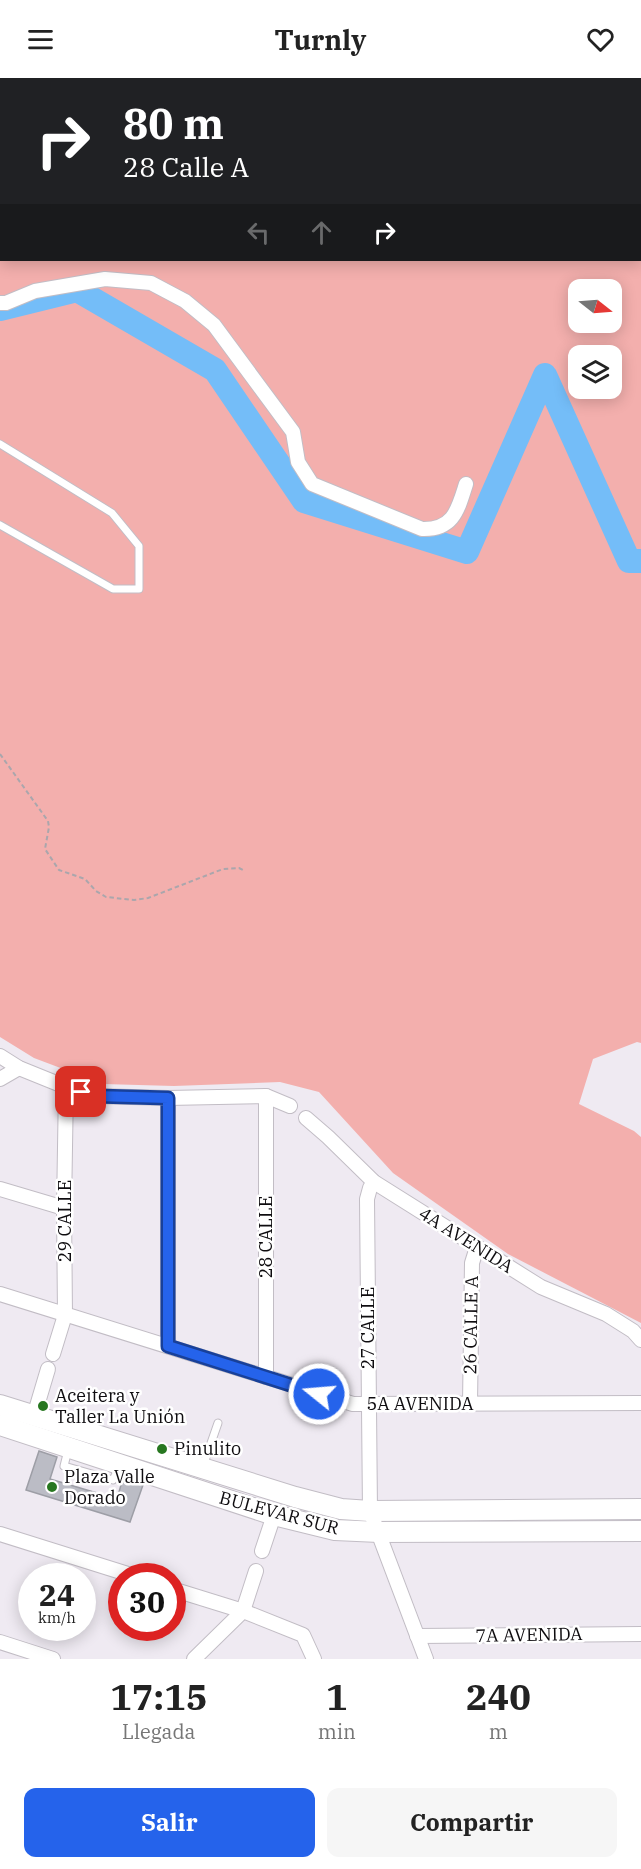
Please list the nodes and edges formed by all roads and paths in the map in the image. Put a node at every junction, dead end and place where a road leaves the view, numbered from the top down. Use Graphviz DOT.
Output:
graph roads {
  1 [pos="0,303"];
  2 [pos="0,444"];
  3 [pos="466,484"];
  4 [pos="0,525"];
  5 [pos="0,754"];
  6 [pos="245,871"];
  7 [pos="0,1056"];
  8 [pos="19,1068"];
  9 [pos="0,1079"];
  10 [pos="66,1087"];
  11 [pos="267,1096"];
  12 [pos="168,1098"];
  13 [pos="290,1106"];
  14 [pos="306,1118"];
  15 [pos="374,1182"];
  16 [pos="0,1189"];
  17 [pos="64,1209"];
  18 [pos="477,1247"];
  19 [pos="0,1294"];
  20 [pos="65,1315"];
  21 [pos="641,1340"];
  22 [pos="168,1346"];
  23 [pos="53,1354"];
  24 [pos="48,1369"];
  25 [pos="266,1377"];
  26 [pos="641,1403"];
  27 [pos="470,1404"];
  28 [pos="369,1405"];
  29 [pos="0,1406"];
  30 [pos="34,1416"];
  31 [pos="218,1423"];
  32 [pos="0,1425"];
  33 [pos="202,1468"];
  34 [pos="641,1509"];
  35 [pos="370,1511"];
  36 [pos="274,1515"];
  37 [pos="641,1531"];
  38 [pos="379,1532"];
  39 [pos="0,1534"];
  40 [pos="262,1551"];
  41 [pos="108,1568"];
  42 [pos="256,1571"];
  43 [pos="186,1593"];
  44 [pos="243,1611"];
  45 [pos="641,1634"];
  46 [pos="417,1636"];
  47 [pos="0,1642"];
  48 [pos="53,1659"];
  49 [pos="194,1659"];
  50 [pos="314,1659"];
  51 [pos="426,1659"];
  1 -- 3 [label="street"];
  2 -- 4 [label="lane"];
  5 -- 6 [label="path"];
  7 -- 8 [label="street"];
  8 -- 9 [label="street"];
  8 -- 10 [label="street"];
  10 -- 12 [label="street"];
  10 -- 17 [label="street, 29 CALLE"];
  11 -- 12 [label="street"];
  11 -- 13 [label="street"];
  11 -- 25 [label="street, 28 CALLE"];
  12 -- 22 [label="street"];
  14 -- 15 [label="street, 4A AVENIDA"];
  15 -- 18 [label="street, 4A AVENIDA"];
  15 -- 28 [label="street, 27 CALLE"];
  16 -- 17 [label="street"];
  17 -- 20 [label="street, 29 CALLE"];
  18 -- 21 [label="street, 4A AVENIDA"];
  18 -- 27 [label="street, 26 CALLE A"];
  19 -- 20 [label="street, 5A AVENIDA"];
  20 -- 22 [label="street, 5A AVENIDA"];
  20 -- 23 [label="street, 29 CALLE"];
  22 -- 25 [label="street, 5A AVENIDA"];
  24 -- 30 [label="street"];
  25 -- 28 [label="street, 5A AVENIDA"];
  26 -- 27 [label="street, 5A AVENIDA"];
  27 -- 28 [label="street, 5A AVENIDA"];
  28 -- 35 [label="street, 27 CALLE"];
  29 -- 30 [label="main road, BULEVAR SUR"];
  30 -- 33 [label="main road, BULEVAR SUR"];
  31 -- 33 [label="lane"];
  32 -- 36 [label="main road, BULEVAR SUR"];
  33 -- 35 [label="main road, BULEVAR SUR"];
  34 -- 35 [label="main road, BULEVAR SUR"];
  35 -- 38 [label="street"];
  36 -- 38 [label="main road, BULEVAR SUR"];
  36 -- 40 [label="street"];
  37 -- 38 [label="main road, BULEVAR SUR"];
  38 -- 46 [label="street"];
  39 -- 41 [label="street"];
  42 -- 44 [label="street"];
  43 -- 44 [label="street"];
  44 -- 49 [label="street"];
  44 -- 50 [label="street"];
  45 -- 46 [label="street, 7A AVENIDA"];
  46 -- 51 [label="street"];
  47 -- 48 [label="street"];
}
